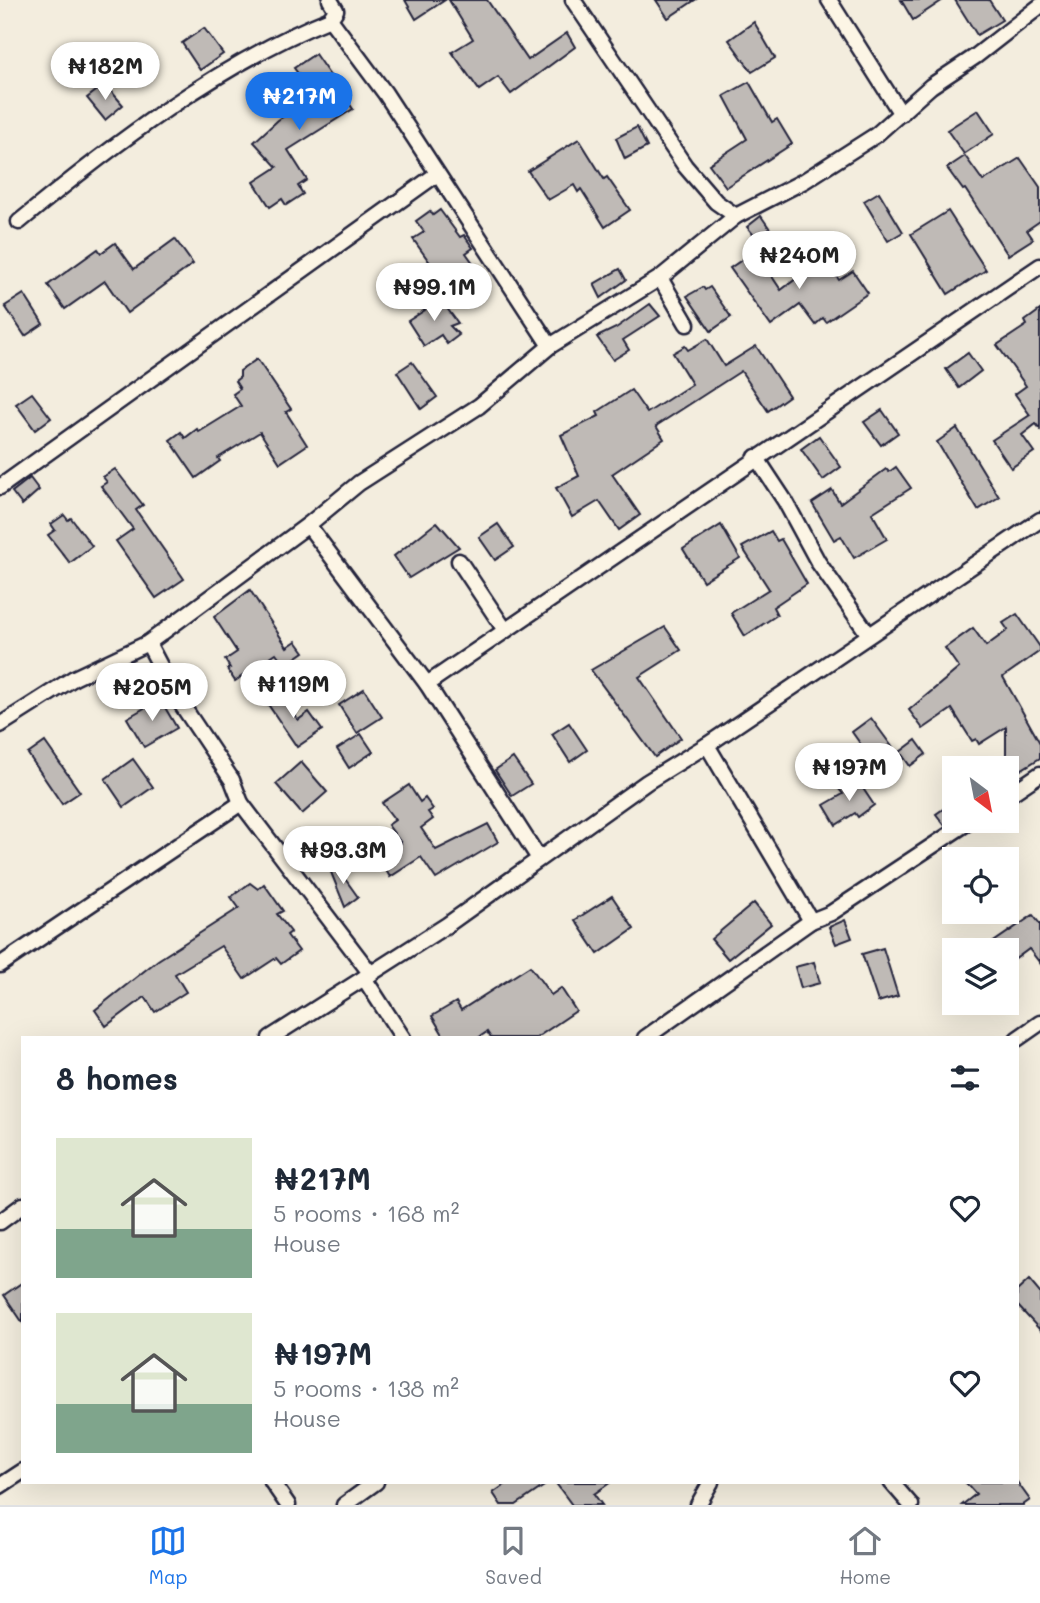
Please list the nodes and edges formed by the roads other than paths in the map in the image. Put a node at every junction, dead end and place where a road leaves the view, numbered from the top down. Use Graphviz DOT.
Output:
graph roads {
  1 [pos="330,0"];
  2 [pos="573,0"];
  3 [pos="829,0"];
  4 [pos="1040,6"];
  5 [pos="330,19"];
  6 [pos="901,114"];
  7 [pos="438,174"];
  8 [pos="736,216"];
  9 [pos="19,222"];
  10 [pos="1040,266"];
  11 [pos="660,278"];
  12 [pos="687,324"];
  13 [pos="550,346"];
  14 [pos="756,457"];
  15 [pos="0,487"];
  16 [pos="1040,520"];
  17 [pos="308,525"];
  18 [pos="459,561"];
  19 [pos="505,630"];
  20 [pos="869,635"];
  21 [pos="148,643"];
  22 [pos="427,684"];
  23 [pos="0,725"];
  24 [pos="707,745"];
  25 [pos="1040,774"];
  26 [pos="1019,788"];
  27 [pos="241,803"];
  28 [pos="952,833"];
  29 [pos="538,857"];
  30 [pos="811,922"];
  31 [pos="0,965"];
  32 [pos="368,976"];
  33 [pos="1040,1023"];
  34 [pos="273,1036"];
  35 [pos="402,1036"];
  36 [pos="648,1036"];
  37 [pos="1019,1038"];
  38 [pos="21,1206"];
  39 [pos="0,1222"];
  40 [pos="21,1472"];
  41 [pos="273,1484"];
  42 [pos="373,1484"];
  43 [pos="710,1484"];
  44 [pos="893,1484"];
  45 [pos="0,1486"];
  46 [pos="288,1505"];
  47 [pos="344,1505"];
  48 [pos="698,1505"];
  49 [pos="911,1505"];
  1 -- 5 [label="street"];
  2 -- 8 [label="street"];
  3 -- 6 [label="street"];
  4 -- 6 [label="street"];
  5 -- 7 [label="street"];
  5 -- 9 [label="street"];
  6 -- 8 [label="street"];
  7 -- 13 [label="street"];
  7 -- 15 [label="street"];
  8 -- 11 [label="street"];
  10 -- 14 [label="street"];
  11 -- 12 [label="street"];
  11 -- 13 [label="street"];
  13 -- 17 [label="street"];
  14 -- 19 [label="street"];
  14 -- 20 [label="street"];
  16 -- 20 [label="street"];
  17 -- 21 [label="street"];
  17 -- 22 [label="street"];
  18 -- 19 [label="street"];
  19 -- 22 [label="street"];
  20 -- 24 [label="street"];
  21 -- 23 [label="street"];
  21 -- 27 [label="street"];
  22 -- 29 [label="street"];
  24 -- 29 [label="street"];
  24 -- 30 [label="street"];
  25 -- 26 [label="street"];
  27 -- 31 [label="street"];
  27 -- 32 [label="street"];
  28 -- 30 [label="street"];
  29 -- 32 [label="street"];
  30 -- 36 [label="street"];
  32 -- 34 [label="street"];
  32 -- 35 [label="street"];
  33 -- 37 [label="street"];
  38 -- 39 [label="street"];
  40 -- 45 [label="street"];
  41 -- 46 [label="street"];
  42 -- 47 [label="street"];
  43 -- 48 [label="street"];
  44 -- 49 [label="street"];
}
